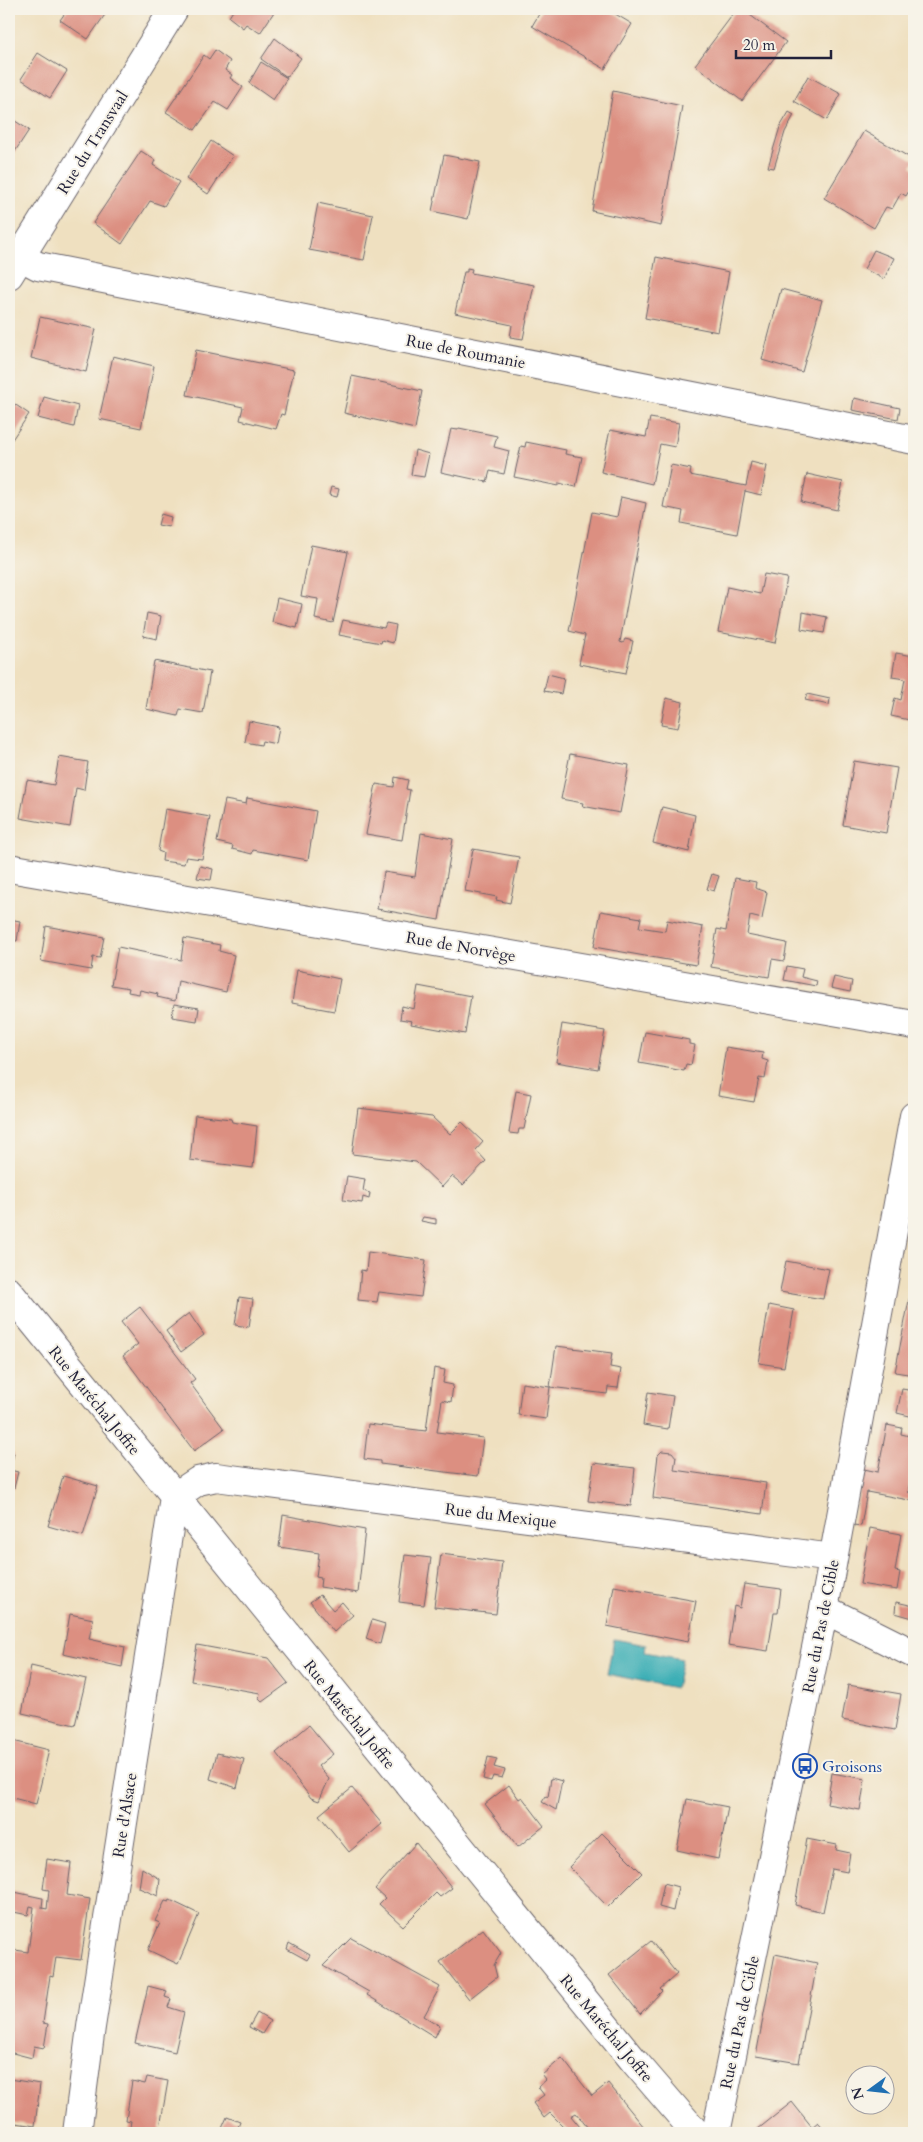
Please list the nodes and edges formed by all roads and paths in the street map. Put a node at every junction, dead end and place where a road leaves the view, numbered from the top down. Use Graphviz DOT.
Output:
graph roads {
  1 [pos="174,9"];
  2 [pos="15,266"];
  3 [pos="914,440"];
  4 [pos="9,868"];
  5 [pos="914,1025"];
  6 [pos="914,1116"];
  7 [pos="9,1292"];
  8 [pos="174,1497"];
  9 [pos="833,1558"];
  10 [pos="824,1609"];
  11 [pos="914,1654"];
  12 [pos="77,2133"];
  13 [pos="696,2133"];
  14 [pos="716,2133"];
  1 -- 2 [label="street, Rue du Transvaal"];
  2 -- 3 [label="street, Rue de Roumanie"];
  4 -- 5 [label="street, Rue de Norvège"];
  6 -- 9 [label="street, Rue du Pas de Cible"];
  7 -- 8 [label="street, Rue Maréchal Joffre"];
  8 -- 9 [label="street, Rue du Mexique"];
  8 -- 12 [label="street, Rue d'Alsace"];
  8 -- 13 [label="street, Rue Maréchal Joffre"];
  9 -- 10 [label="street, Rue du Pas de Cible"];
  10 -- 11 [label="street"];
  10 -- 14 [label="street, Rue du Pas de Cible"];
}
